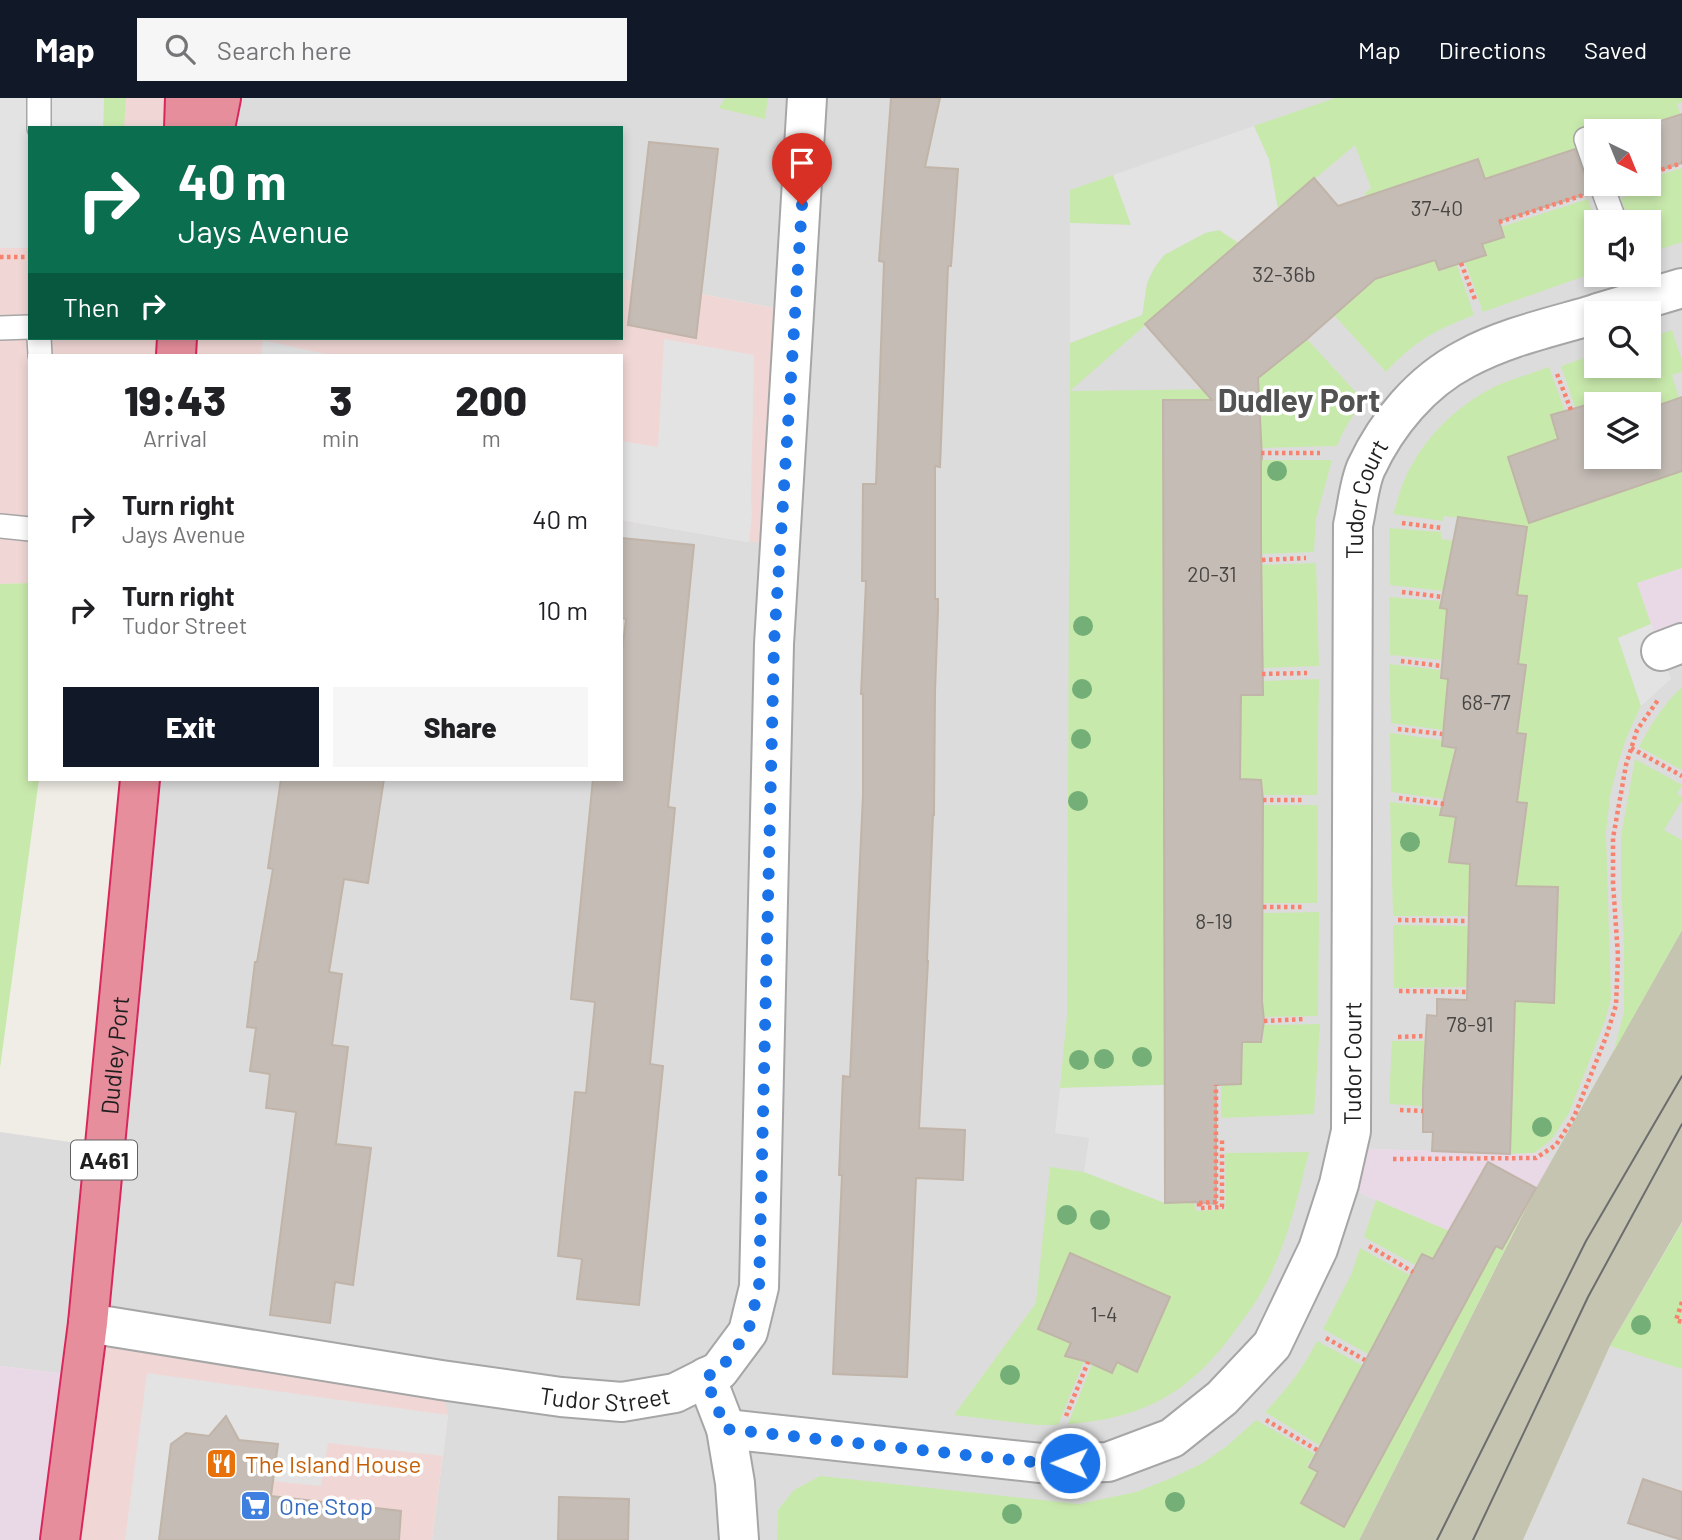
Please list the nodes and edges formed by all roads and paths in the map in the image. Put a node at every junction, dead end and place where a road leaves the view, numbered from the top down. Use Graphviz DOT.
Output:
graph roads {
  1 [pos="39,98"];
  2 [pos="185,98"];
  3 [pos="221,98"];
  4 [pos="807,98"];
  5 [pos="39,126"];
  6 [pos="184,126"];
  7 [pos="215,126"];
  8 [pos="1682,163"];
  9 [pos="1661,170"];
  10 [pos="1584,195"];
  11 [pos="1499,222"];
  12 [pos="0,257"];
  13 [pos="28,257"];
  14 [pos="1461,263"];
  15 [pos="1637,287"];
  16 [pos="1682,288"];
  17 [pos="1616,301"];
  18 [pos="1479,309"];
  19 [pos="1584,318"];
  20 [pos="28,327"];
  21 [pos="0,328"];
  22 [pos="1557,373"];
  23 [pos="1571,410"];
  24 [pos="1261,453"];
  25 [pos="1329,453"];
  26 [pos="1397,522"];
  27 [pos="0,526"];
  28 [pos="1442,528"];
  29 [pos="28,529"];
  30 [pos="1313,558"];
  31 [pos="1262,560"];
  32 [pos="1397,591"];
  33 [pos="1443,597"];
  34 [pos="1397,661"];
  35 [pos="1442,666"];
  36 [pos="1313,672"];
  37 [pos="1262,674"];
  38 [pos="1663,695"];
  39 [pos="1397,729"];
  40 [pos="1443,734"];
  41 [pos="1631,748"];
  42 [pos="1682,776"];
  43 [pos="139,781"];
  44 [pos="1398,798"];
  45 [pos="1263,800"];
  46 [pos="1314,800"];
  47 [pos="1444,804"];
  48 [pos="1263,907"];
  49 [pos="1314,908"];
  50 [pos="1387,920"];
  51 [pos="1468,921"];
  52 [pos="1387,991"];
  53 [pos="1466,992"];
  54 [pos="1315,1019"];
  55 [pos="1264,1021"];
  56 [pos="1388,1037"];
  57 [pos="1425,1037"];
  58 [pos="1216,1085"];
  59 [pos="1222,1138"];
  60 [pos="1388,1159"];
  61 [pos="1368,1245"];
  62 [pos="1413,1272"];
  63 [pos="1682,1302"];
  64 [pos="1682,1322"];
  65 [pos="88,1323"];
  66 [pos="1325,1337"];
  67 [pos="1365,1360"];
  68 [pos="1088,1362"];
  69 [pos="705,1377"];
  70 [pos="1263,1418"];
  71 [pos="1065,1419"];
  72 [pos="726,1429"];
  73 [pos="1317,1450"];
  74 [pos="60,1540"];
  75 [pos="739,1540"];
  1 -- 5 [label="lane"];
  2 -- 6 [label="highway"];
  3 -- 7 [label="highway"];
  4 -- 69 [label="street, Tudor Street"];
  8 -- 9 [label="path"];
  10 -- 11 [label="path, bridge"];
  12 -- 13 [label="path"];
  14 -- 18 [label="path"];
  15 -- 16 [label="street, Tudor Court"];
  15 -- 17 [label="street, Tudor Court"];
  19 -- 72 [label="street, Tudor Court"];
  20 -- 21 [label="lane"];
  22 -- 23 [label="path"];
  24 -- 25 [label="path"];
  26 -- 28 [label="path"];
  27 -- 29 [label="lane"];
  30 -- 31 [label="path"];
  32 -- 33 [label="path"];
  34 -- 35 [label="path"];
  36 -- 37 [label="path"];
  38 -- 41 [label="path"];
  39 -- 40 [label="path"];
  41 -- 42 [label="path"];
  41 -- 60 [label="path"];
  43 -- 65 [label="highway, Dudley Port / A461"];
  44 -- 47 [label="path"];
  45 -- 46 [label="path"];
  48 -- 49 [label="path"];
  50 -- 51 [label="path"];
  52 -- 53 [label="path"];
  54 -- 55 [label="path"];
  56 -- 57 [label="path"];
  58 -- 59 [label="path"];
  61 -- 62 [label="path"];
  63 -- 64 [label="path"];
  65 -- 69 [label="street, Tudor Street"];
  65 -- 74 [label="highway, Dudley Port / A461"];
  66 -- 67 [label="path"];
  68 -- 71 [label="path"];
  69 -- 72 [label="street"];
  70 -- 73 [label="path"];
  72 -- 75 [label="street"];
}
